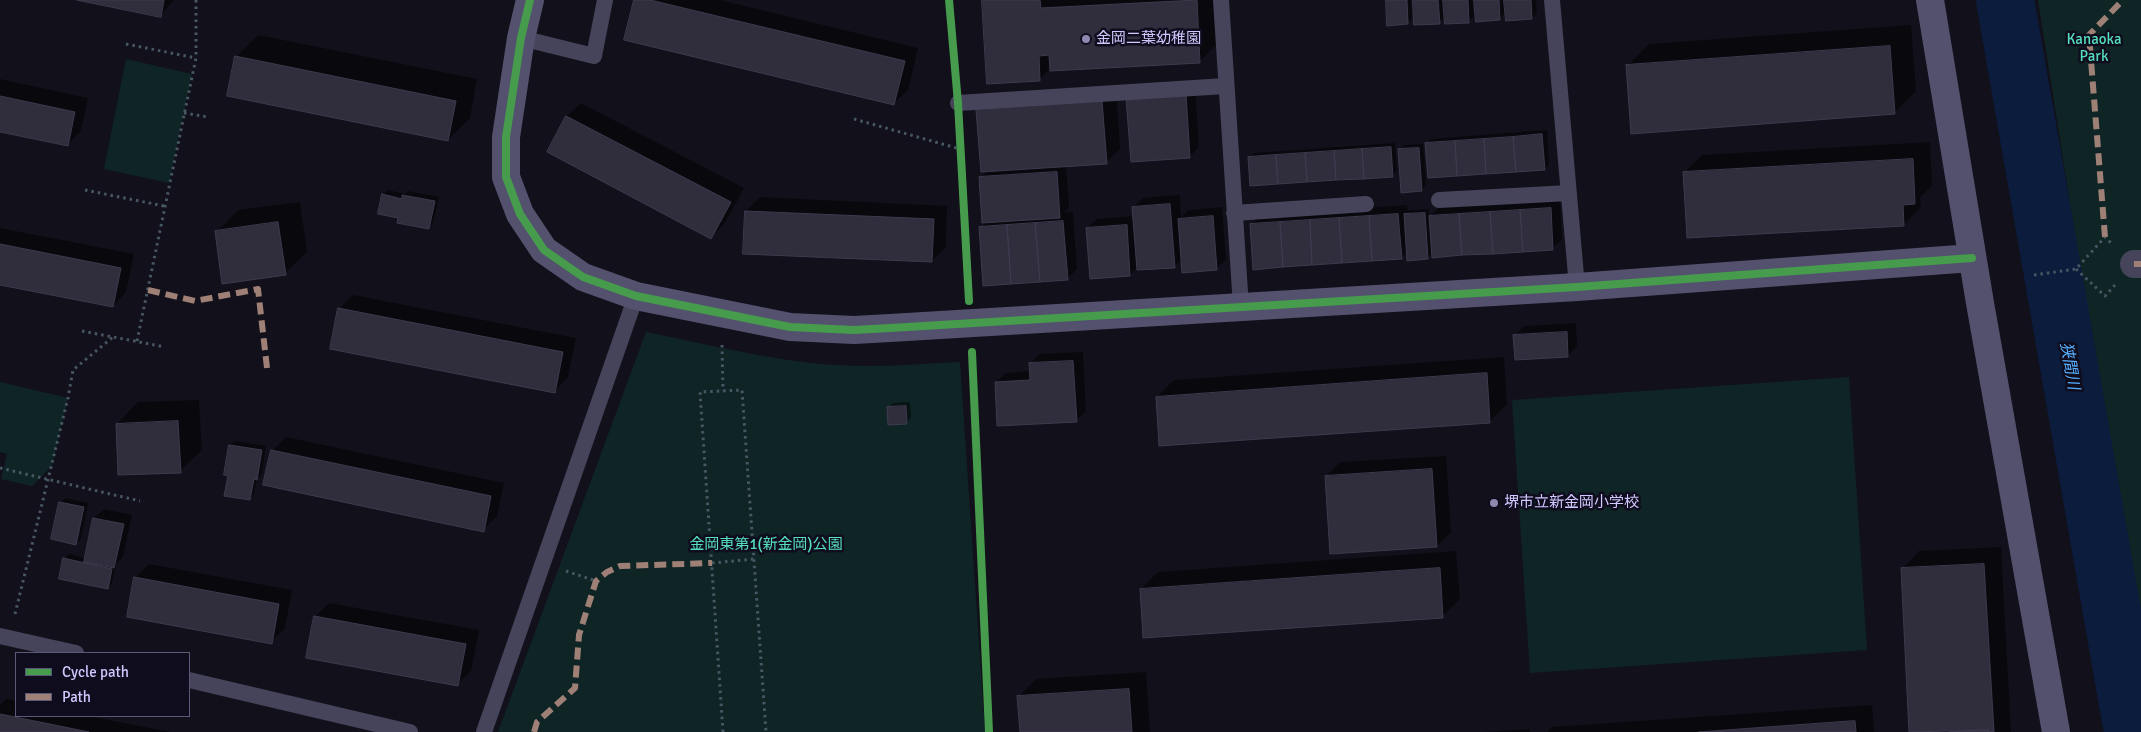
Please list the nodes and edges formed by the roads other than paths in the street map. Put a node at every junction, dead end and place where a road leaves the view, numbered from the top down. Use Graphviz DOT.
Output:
graph roads {
  1 [pos="530,0"];
  2 [pos="605,0"];
  3 [pos="1220,0"];
  4 [pos="1552,0"];
  5 [pos="1930,0"];
  6 [pos="521,38"];
  7 [pos="1225,86"];
  8 [pos="958,103"];
  9 [pos="1569,192"];
  10 [pos="1439,200"];
  11 [pos="1366,204"];
  12 [pos="1234,213"];
  13 [pos="1972,258"];
  14 [pos="1577,287"];
  15 [pos="636,296"];
  16 [pos="1241,307"];
  17 [pos="2,636"];
  18 [pos="72,652"];
  19 [pos="190,680"];
  20 [pos="410,732"];
  21 [pos="484,732"];
  22 [pos="2056,732"];
  1 -- 6 [label="street"];
  2 -- 6 [label="lane"];
  3 -- 7 [label="lane"];
  4 -- 9 [label="lane"];
  5 -- 13 [label="street"];
  6 -- 15 [label="street"];
  7 -- 8 [label="lane"];
  7 -- 12 [label="lane"];
  9 -- 10 [label="lane"];
  9 -- 14 [label="lane"];
  11 -- 12 [label="lane"];
  12 -- 16 [label="lane"];
  13 -- 14 [label="street"];
  13 -- 22 [label="street"];
  14 -- 16 [label="street"];
  15 -- 16 [label="street"];
  15 -- 21 [label="lane"];
  17 -- 18 [label="lane"];
  19 -- 20 [label="lane"];
}
